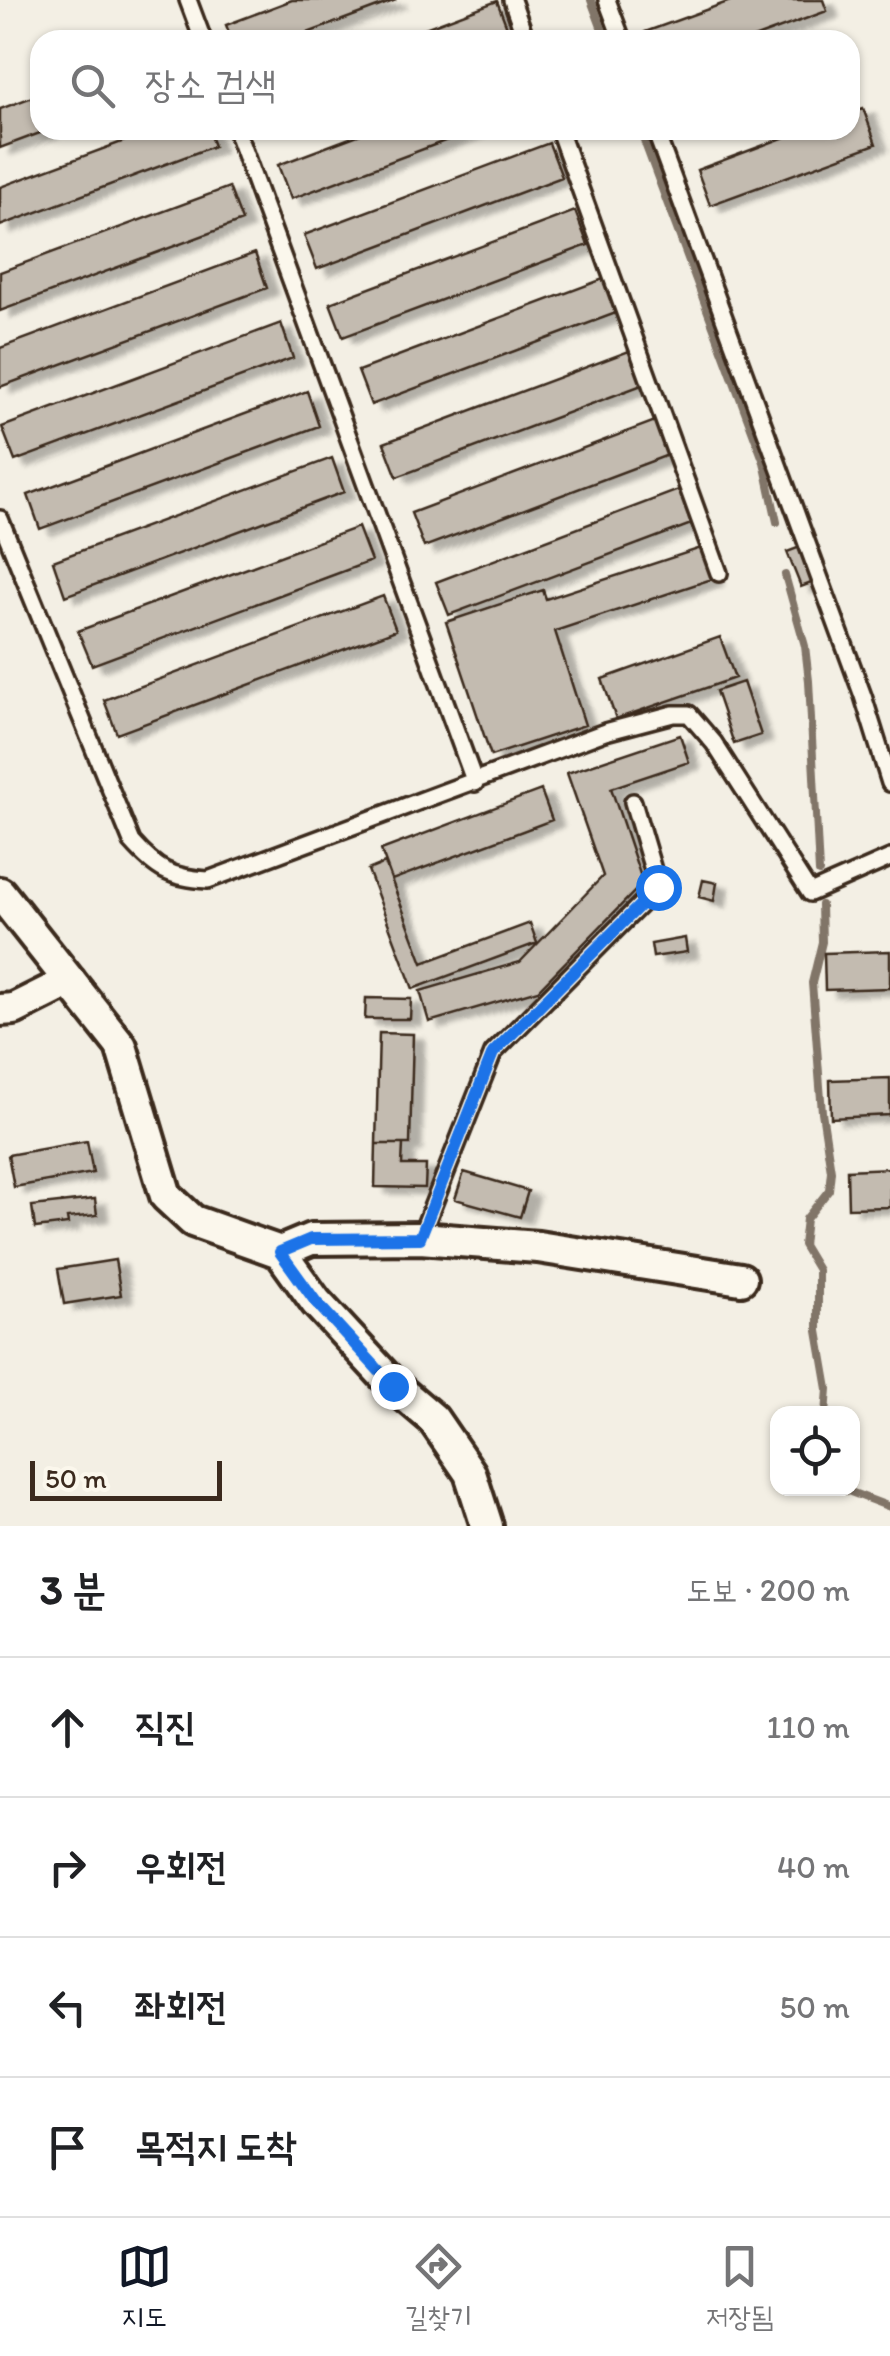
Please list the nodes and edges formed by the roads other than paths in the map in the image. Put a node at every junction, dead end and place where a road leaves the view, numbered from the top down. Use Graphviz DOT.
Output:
graph roads {
  1 [pos="188,0"];
  2 [pos="512,0"];
  3 [pos="607,0"];
  4 [pos="199,30"];
  5 [pos="522,30"];
  6 [pos="618,30"];
  7 [pos="240,140"];
  8 [pos="563,140"];
  9 [pos="659,140"];
  10 [pos="0,519"];
  11 [pos="719,573"];
  12 [pos="476,783"];
  13 [pos="890,783"];
  14 [pos="633,802"];
  15 [pos="890,858"];
  16 [pos="0,893"];
  17 [pos="70,981"];
  18 [pos="0,1010"];
  19 [pos="420,1238"];
  20 [pos="280,1252"];
  21 [pos="741,1279"];
  22 [pos="487,1526"];
  1 -- 4 [label="lane"];
  2 -- 5 [label="lane"];
  3 -- 6 [label="lane"];
  7 -- 12 [label="lane"];
  8 -- 11 [label="lane"];
  9 -- 13 [label="lane"];
  10 -- 12 [label="lane"];
  12 -- 15 [label="lane"];
  14 -- 19 [label="lane"];
  16 -- 17 [label="street"];
  17 -- 18 [label="street"];
  17 -- 20 [label="street"];
  19 -- 20 [label="street"];
  19 -- 21 [label="street"];
  20 -- 22 [label="street"];
}
